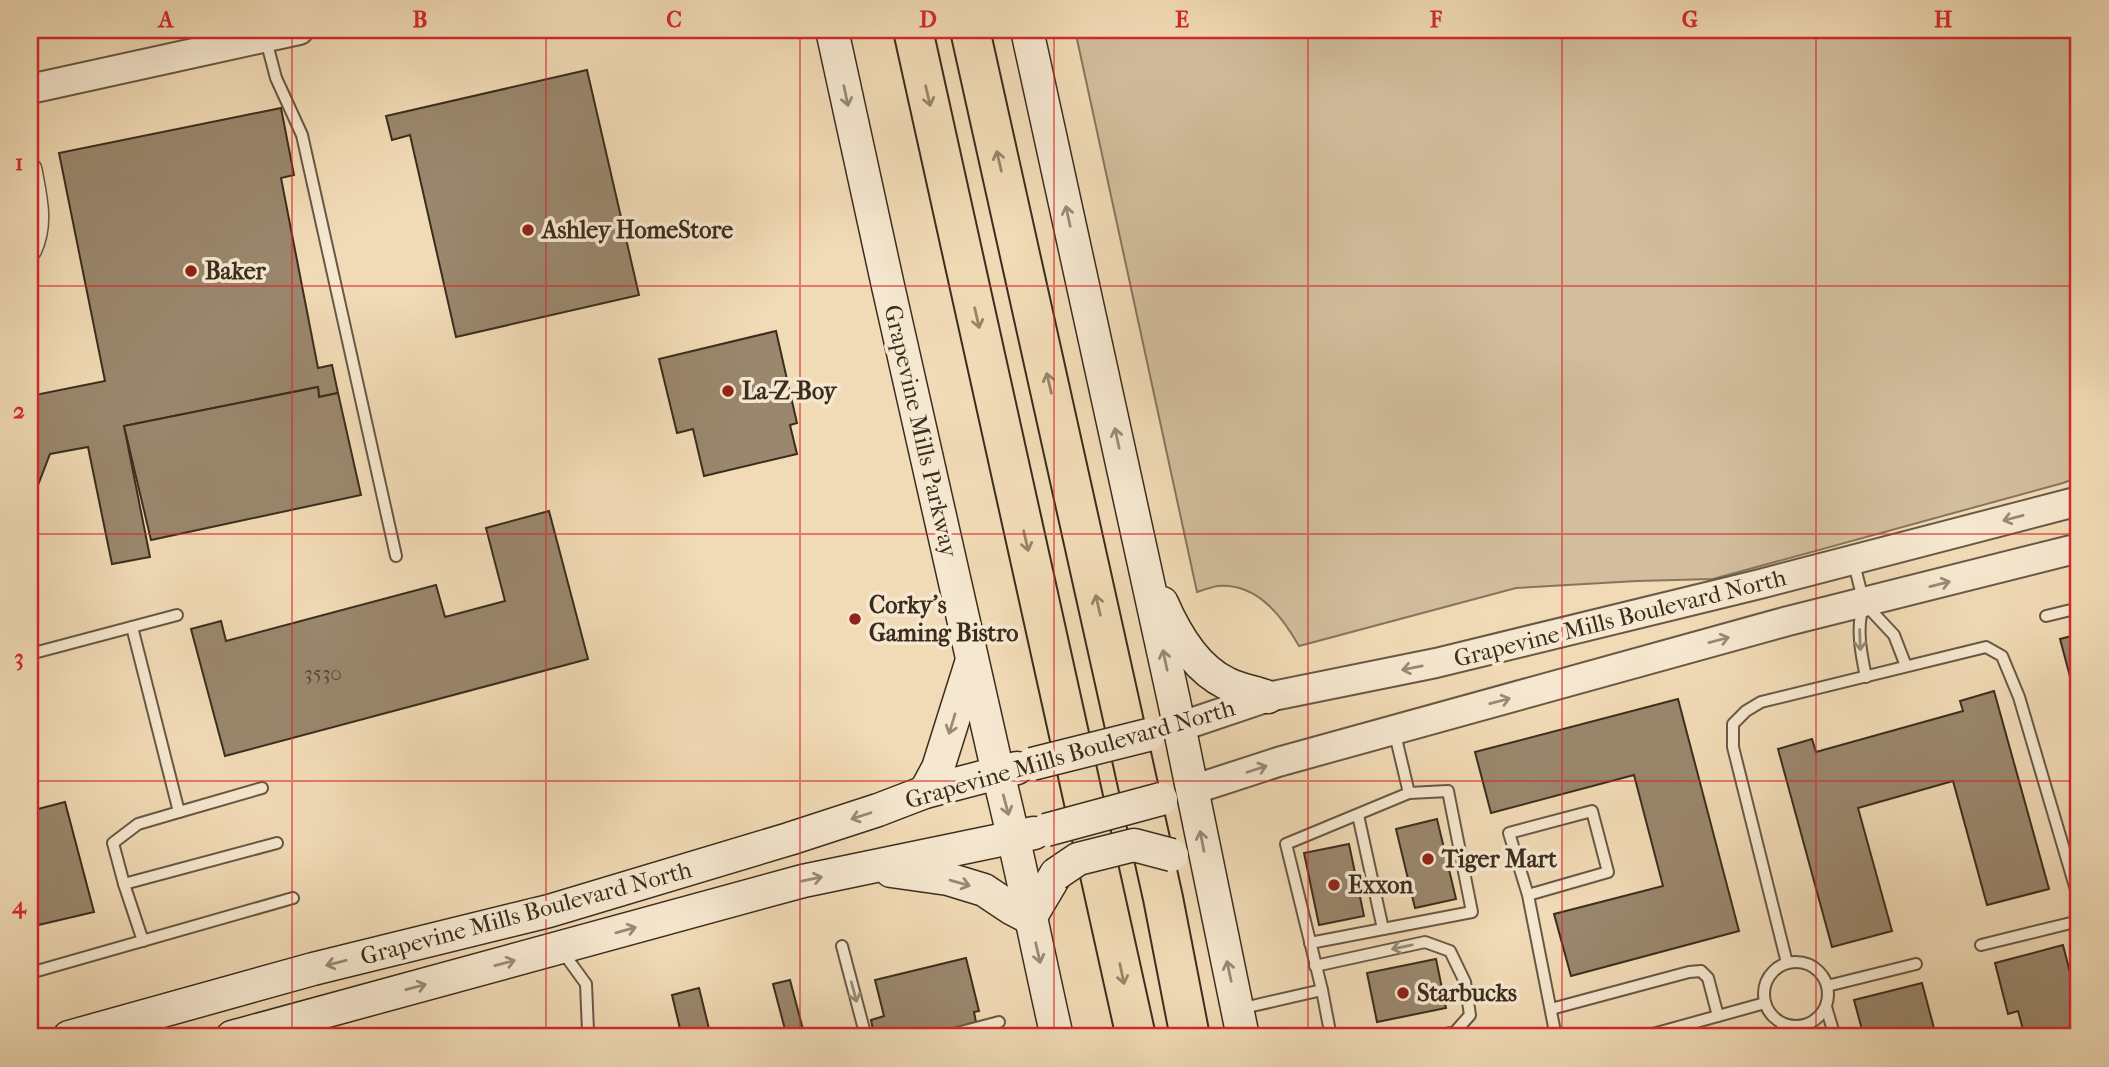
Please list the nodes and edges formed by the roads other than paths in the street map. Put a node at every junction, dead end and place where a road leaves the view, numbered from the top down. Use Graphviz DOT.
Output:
graph roads {
  1 [pos="299,30"];
  2 [pos="832,30"];
  3 [pos="913,30"];
  4 [pos="970,30"];
  5 [pos="1027,30"];
  6 [pos="265,37"];
  7 [pos="30,89"];
  8 [pos="30,170"];
  9 [pos="30,249"];
  10 [pos="2079,501"];
  11 [pos="2079,548"];
  12 [pos="396,556"];
  13 [pos="1853,560"];
  14 [pos="1143,561"];
  15 [pos="1864,603"];
  16 [pos="2079,608"];
  17 [pos="177,615"];
  18 [pos="2046,616"];
  19 [pos="132,627"];
  20 [pos="30,654"];
  21 [pos="972,659"];
  22 [pos="1906,666"];
  23 [pos="1866,677"];
  24 [pos="1268,697"];
  25 [pos="1179,727"];
  26 [pos="1394,730"];
  27 [pos="998,773"];
  28 [pos="262,788"];
  29 [pos="1192,790"];
  30 [pos="926,792"];
  31 [pos="1409,793"];
  32 [pos="179,812"];
  33 [pos="1358,815"];
  34 [pos="1015,838"];
  35 [pos="277,843"];
  36 [pos="868,868"];
  37 [pos="124,884"];
  38 [pos="1212,892"];
  39 [pos="1528,895"];
  40 [pos="293,898"];
  41 [pos="2079,900"];
  42 [pos="550,911"];
  43 [pos="1030,918"];
  44 [pos="2079,921"];
  45 [pos="1383,929"];
  46 [pos="143,941"];
  47 [pos="1310,943"];
  48 [pos="1981,945"];
  49 [pos="842,946"];
  50 [pos="561,948"];
  51 [pos="1787,963"];
  52 [pos="1916,964"];
  53 [pos="1315,966"];
  54 [pos="30,973"];
  55 [pos="1827,986"];
  56 [pos="1322,990"];
  57 [pos="1765,1003"];
  58 [pos="1826,1007"];
  59 [pos="1551,1009"];
  60 [pos="1718,1016"];
  61 [pos="999,1022"];
  62 [pos="1240,1023"];
  63 [pos="1782,1023"];
  64 [pos="69,1037"];
  65 [pos="232,1037"];
  66 [pos="586,1037"];
  67 [pos="866,1037"];
  68 [pos="942,1037"];
  69 [pos="1057,1037"];
  70 [pos="1136,1037"];
  71 [pos="1190,1037"];
  72 [pos="1331,1037"];
  73 [pos="1430,1037"];
  74 [pos="1556,1037"];
  75 [pos="1642,1037"];
  76 [pos="1784,1037"];
  77 [pos="1835,1037"];
  1 -- 6 [label="street"];
  2 -- 21 [label="main road, Grapevine Mills Parkway, one-way"];
  3 -- 70 [label="highway, one-way"];
  71 -- 4 [label="highway, one-way"];
  14 -- 5 [label="main road, one-way"];
  6 -- 7 [label="street"];
  6 -- 12 [label="lane"];
  8 -- 9 [label="street"];
  10 -- 13 [label="street, Grapevine Mills Boulevard North, one-way"];
  15 -- 11 [label="street, Grapevine Mills Boulevard North, one-way"];
  13 -- 15 [label="lane"];
  13 -- 24 [label="street, Grapevine Mills Boulevard North, one-way"];
  14 -- 24 [label="main road"];
  25 -- 14 [label="main road, one-way"];
  15 -- 22 [label="lane"];
  15 -- 23 [label="lane, one-way"];
  26 -- 15 [label="street, Grapevine Mills Boulevard North, one-way"];
  16 -- 18 [label="lane"];
  17 -- 19 [label="lane"];
  19 -- 20 [label="lane"];
  19 -- 32 [label="lane"];
  21 -- 27 [label="main road, Grapevine Mills Parkway"];
  21 -- 30 [label="main road, one-way"];
  22 -- 23 [label="lane"];
  22 -- 41 [label="lane"];
  23 -- 51 [label="lane"];
  24 -- 25 [label="street, Grapevine Mills Boulevard North"];
  25 -- 27 [label="main road, Grapevine Mills Boulevard North, bridge"];
  25 -- 29 [label="main road"];
  29 -- 26 [label="street, Grapevine Mills Boulevard North, one-way"];
  26 -- 31 [label="lane"];
  27 -- 30 [label="main road, Grapevine Mills Boulevard North"];
  27 -- 34 [label="main road, Grapevine Mills Parkway, one-way"];
  28 -- 32 [label="lane"];
  29 -- 34 [label="main road, Grapevine Mills Boulevard North, bridge"];
  38 -- 29 [label="main road, one-way"];
  30 -- 42 [label="main road, Grapevine Mills Boulevard North, one-way"];
  31 -- 33 [label="lane"];
  31 -- 45 [label="lane"];
  32 -- 37 [label="lane"];
  33 -- 45 [label="lane"];
  33 -- 47 [label="lane"];
  34 -- 36 [label="main road, Grapevine Mills Boulevard North"];
  34 -- 43 [label="main road, Grapevine Mills Parkway"];
  35 -- 37 [label="lane"];
  36 -- 43 [label="main road, one-way"];
  50 -- 36 [label="main road, Grapevine Mills Boulevard North, one-way"];
  37 -- 46 [label="lane"];
  38 -- 43 [label="main road, bridge"];
  62 -- 38 [label="main road, one-way"];
  39 -- 39 [label="lane"];
  39 -- 59 [label="lane"];
  40 -- 46 [label="lane"];
  42 -- 50 [label="main road"];
  42 -- 64 [label="main road, Grapevine Mills Boulevard North, one-way"];
  43 -- 69 [label="main road, Grapevine Mills Parkway, one-way"];
  44 -- 48 [label="lane"];
  45 -- 47 [label="lane"];
  46 -- 54 [label="lane"];
  47 -- 53 [label="lane"];
  49 -- 67 [label="lane, one-way"];
  65 -- 50 [label="main road, Grapevine Mills Boulevard North, one-way"];
  50 -- 66 [label="lane"];
  51 -- 55 [label="lane"];
  51 -- 57 [label="lane"];
  52 -- 55 [label="lane"];
  53 -- 56 [label="lane"];
  73 -- 53 [label="lane, one-way"];
  55 -- 58 [label="lane"];
  56 -- 62 [label="lane"];
  56 -- 72 [label="lane"];
  57 -- 60 [label="lane"];
  57 -- 63 [label="lane"];
  58 -- 63 [label="lane"];
  58 -- 77 [label="lane"];
  59 -- 60 [label="lane"];
  59 -- 74 [label="lane"];
  60 -- 75 [label="lane"];
  61 -- 68 [label="lane"];
  63 -- 76 [label="lane"];
}
